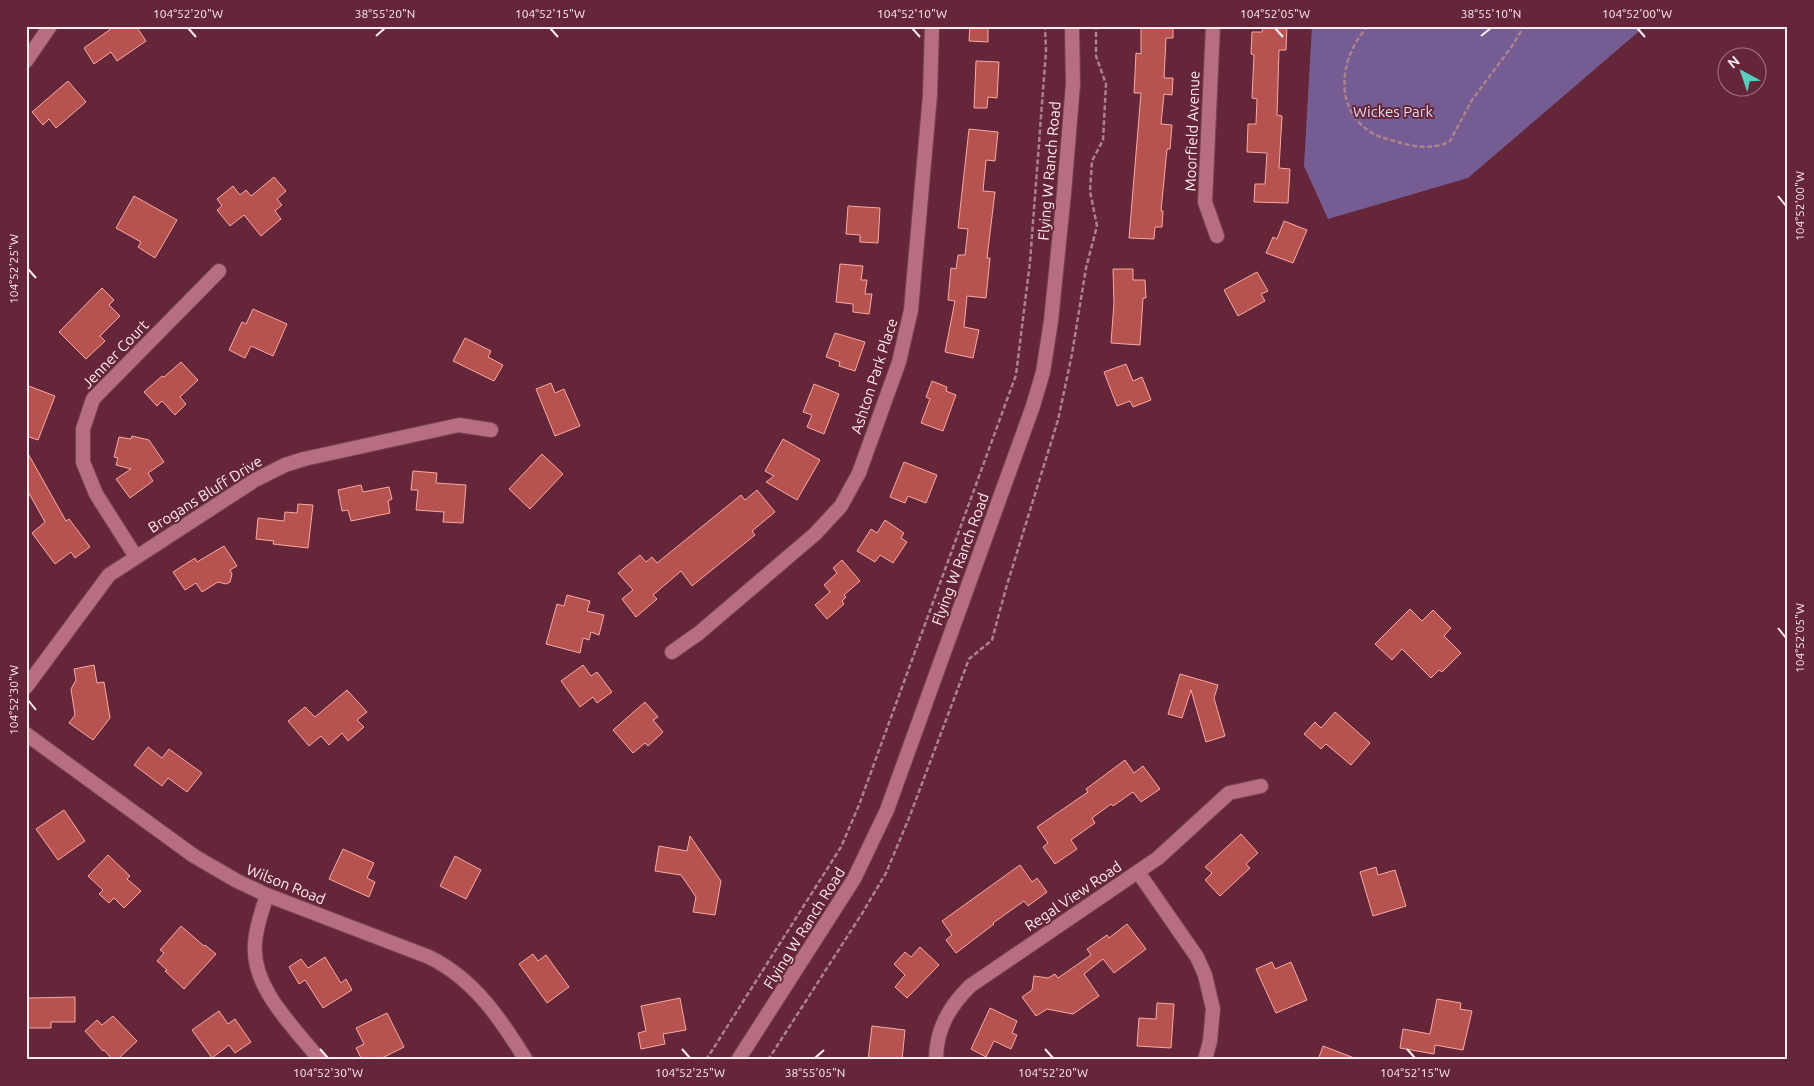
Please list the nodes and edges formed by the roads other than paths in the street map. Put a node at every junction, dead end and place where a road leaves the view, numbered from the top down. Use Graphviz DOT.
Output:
graph roads {
  1 [pos="50,26"];
  2 [pos="932,26"];
  3 [pos="1072,26"];
  4 [pos="1213,26"];
  5 [pos="26,61"];
  6 [pos="1216,236"];
  7 [pos="218,271"];
  8 [pos="491,430"];
  9 [pos="136,557"];
  10 [pos="672,652"];
  11 [pos="26,687"];
  12 [pos="26,734"];
  13 [pos="1260,786"];
  14 [pos="1138,872"];
  15 [pos="267,895"];
  16 [pos="1207,1059"];
  17 [pos="320,1060"];
  18 [pos="526,1060"];
  19 [pos="738,1060"];
  20 [pos="936,1060"];
  1 -- 5 [label="street"];
  2 -- 10 [label="street, Ashton Park Place"];
  3 -- 19 [label="street, Flying W Ranch Road"];
  4 -- 6 [label="street, Moorfield Avenue"];
  7 -- 9 [label="street, Jenner Court"];
  8 -- 9 [label="street, Brogans Bluff Drive"];
  9 -- 11 [label="street, Brogans Bluff Drive"];
  12 -- 15 [label="street, Wilson Road"];
  13 -- 14 [label="street, Regal View Road"];
  14 -- 16 [label="street"];
  14 -- 20 [label="street, Regal View Road"];
  15 -- 17 [label="street"];
  15 -- 18 [label="street, Wilson Road"];
}
